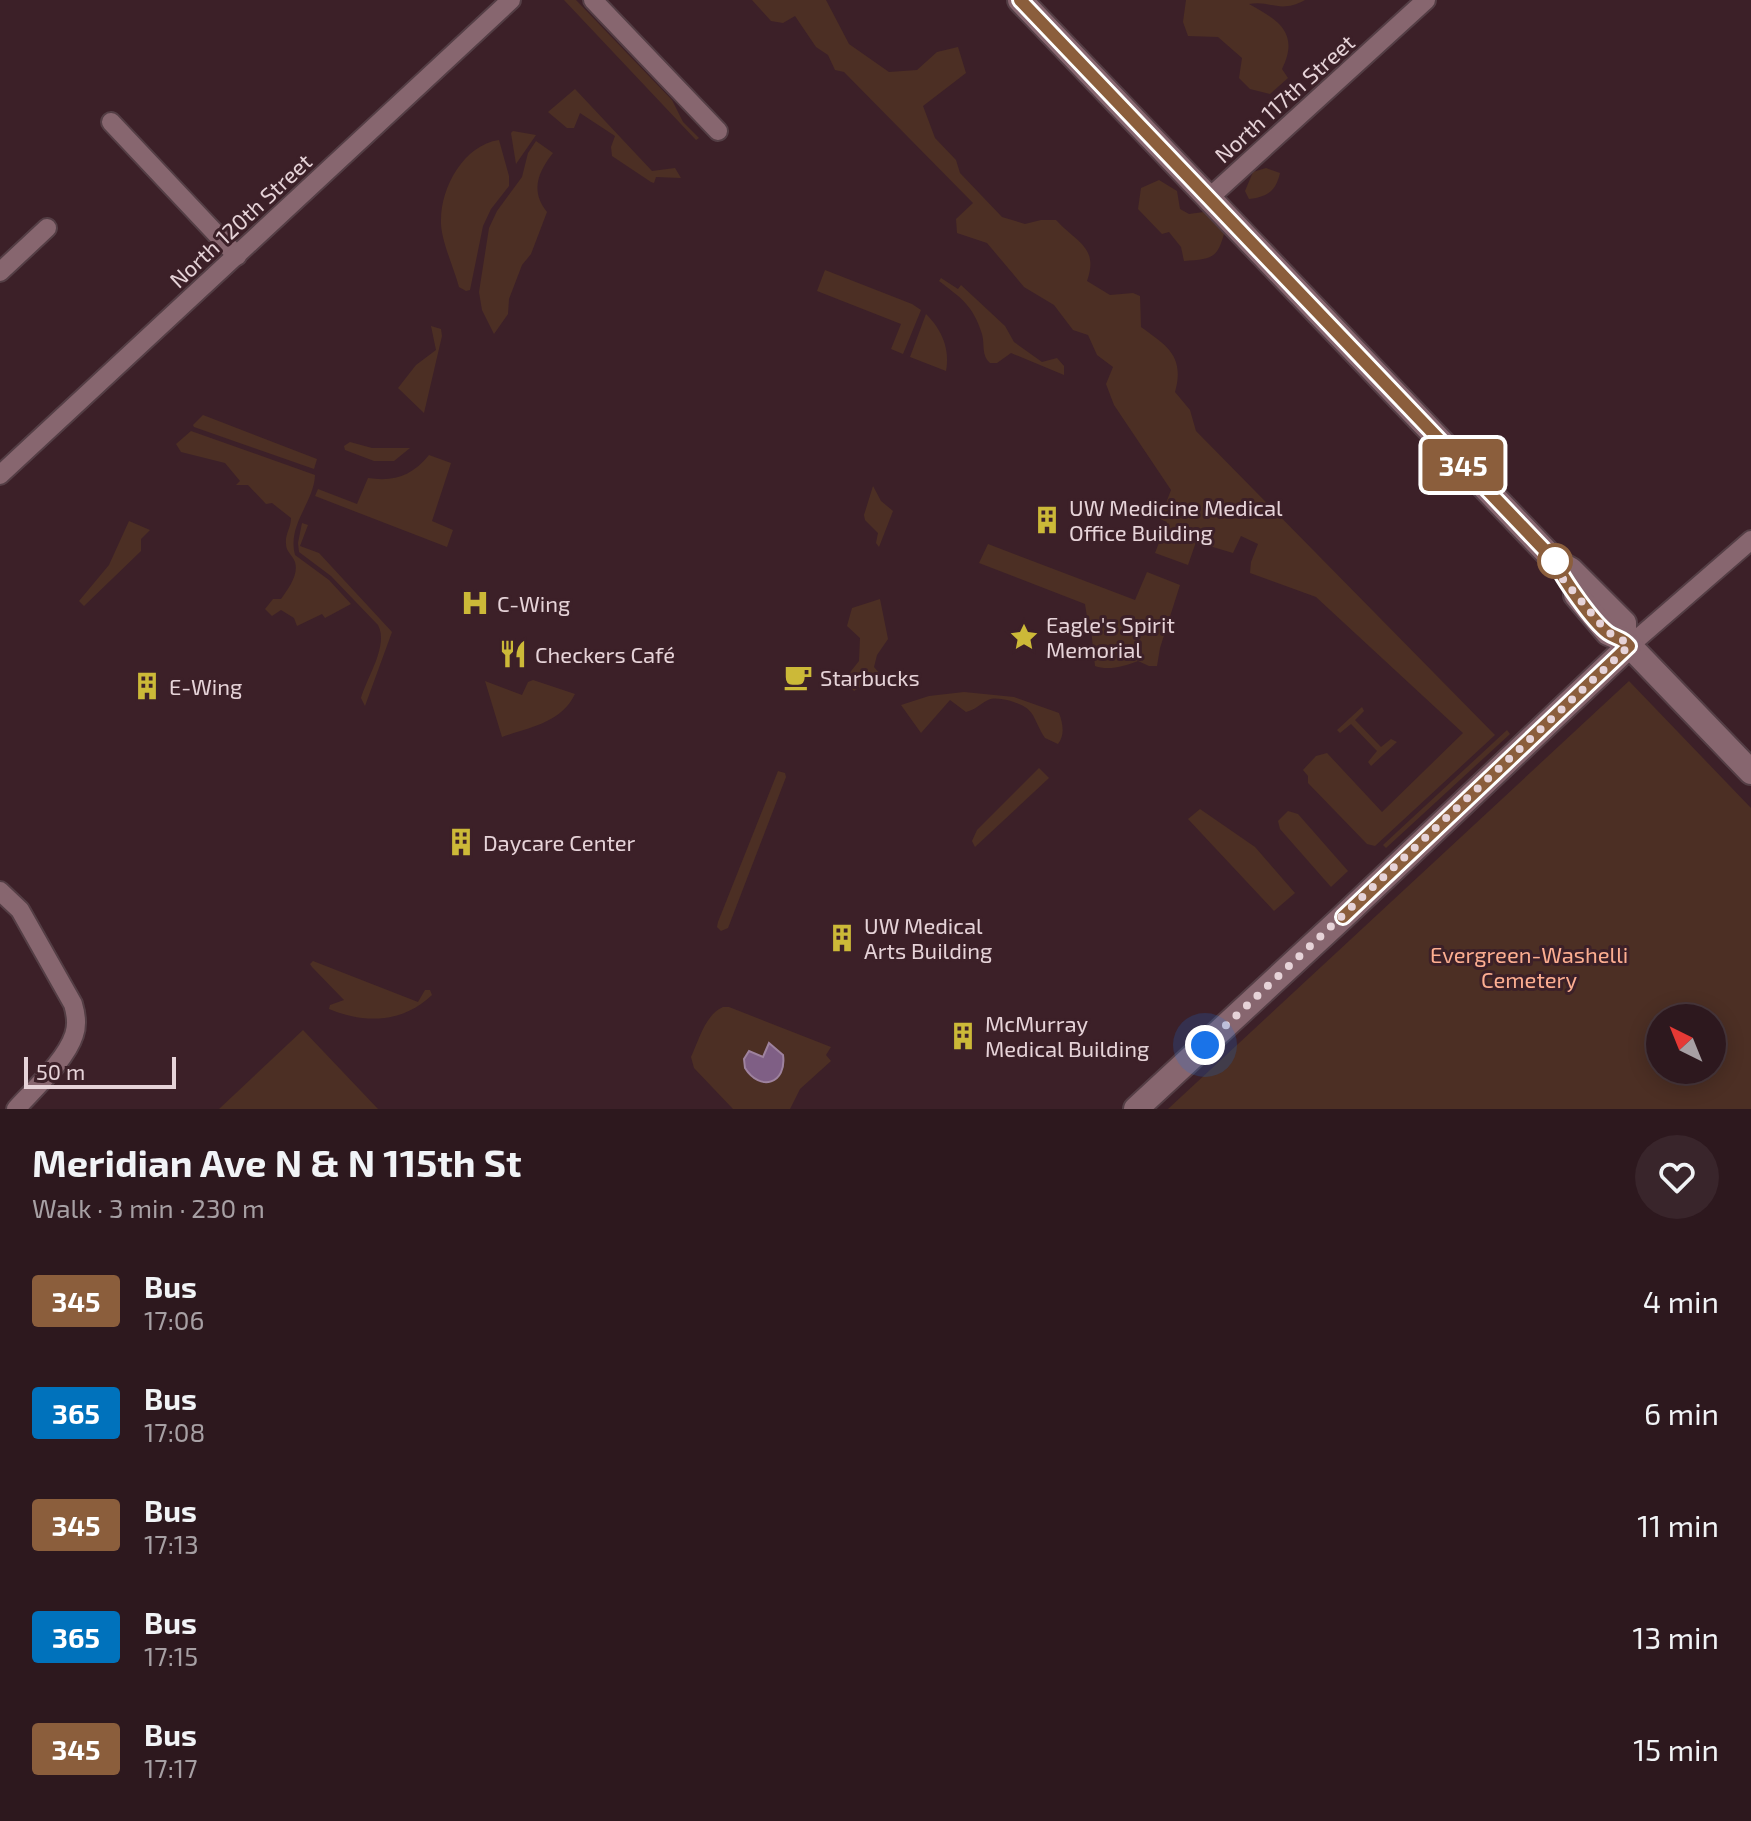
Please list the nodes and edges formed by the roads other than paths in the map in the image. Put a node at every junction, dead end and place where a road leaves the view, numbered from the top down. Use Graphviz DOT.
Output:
graph roads {
  1 [pos="511,0"];
  2 [pos="593,0"];
  3 [pos="1020,0"];
  4 [pos="1426,0"];
  5 [pos="111,122"];
  6 [pos="718,131"];
  7 [pos="1209,198"];
  8 [pos="47,228"];
  9 [pos="237,256"];
  10 [pos="0,272"];
  11 [pos="0,475"];
  12 [pos="1751,540"];
  13 [pos="1626,643"];
  14 [pos="1751,772"];
  15 [pos="0,891"];
  16 [pos="16,1109"];
  17 [pos="1136,1109"];
  1 -- 9 [label="street, North 120th Street"];
  2 -- 6 [label="street"];
  3 -- 7 [label="street"];
  4 -- 7 [label="street, North 117th Street"];
  5 -- 9 [label="street"];
  7 -- 13 [label="street"];
  8 -- 10 [label="street"];
  9 -- 11 [label="street, North 120th Street"];
  12 -- 13 [label="street"];
  13 -- 14 [label="street"];
  13 -- 17 [label="street"];
  15 -- 16 [label="street"];
}
